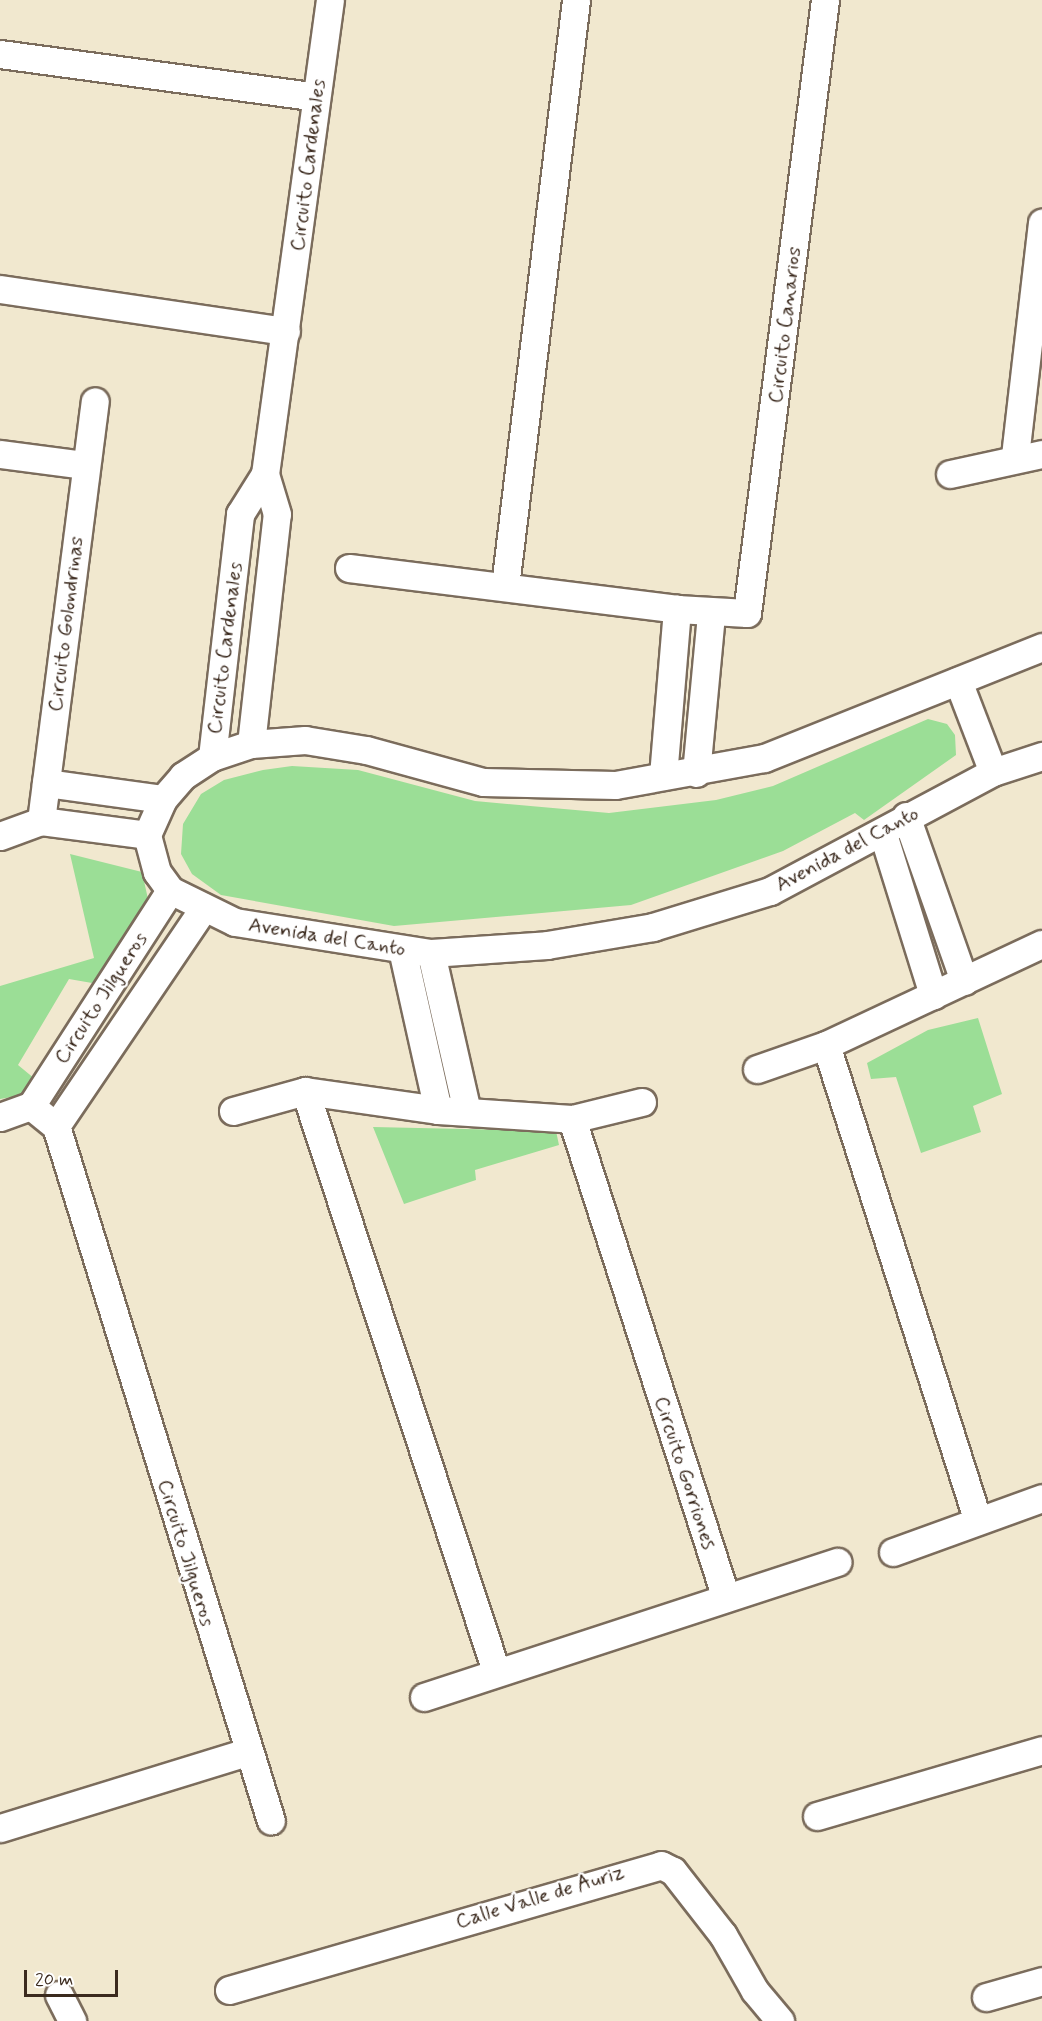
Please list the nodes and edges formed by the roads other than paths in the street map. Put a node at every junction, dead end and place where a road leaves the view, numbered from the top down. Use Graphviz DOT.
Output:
graph roads {
  1 [pos="330,0"];
  2 [pos="576,0"];
  3 [pos="825,0"];
  4 [pos="0,54"];
  5 [pos="316,97"];
  6 [pos="1042,223"];
  7 [pos="0,289"];
  8 [pos="286,331"];
  9 [pos="95,401"];
  10 [pos="0,454"];
  11 [pos="1042,454"];
  12 [pos="1016,456"];
  13 [pos="85,465"];
  14 [pos="265,474"];
  15 [pos="950,474"];
  16 [pos="350,568"];
  17 [pos="505,585"];
  18 [pos="677,609"];
  19 [pos="711,613"];
  20 [pos="1042,647"];
  21 [pos="958,681"];
  22 [pos="250,744"];
  23 [pos="1042,756"];
  24 [pos="212,757"];
  25 [pos="993,772"];
  26 [pos="696,773"];
  27 [pos="663,776"];
  28 [pos="46,783"];
  29 [pos="163,799"];
  30 [pos="906,816"];
  31 [pos="41,821"];
  32 [pos="883,834"];
  33 [pos="147,835"];
  34 [pos="0,836"];
  35 [pos="170,891"];
  36 [pos="204,907"];
  37 [pos="1042,944"];
  38 [pos="402,949"];
  39 [pos="431,953"];
  40 [pos="964,981"];
  41 [pos="933,995"];
  42 [pos="826,1045"];
  43 [pos="757,1069"];
  44 [pos="305,1090"];
  45 [pos="642,1102"];
  46 [pos="31,1106"];
  47 [pos="438,1110"];
  48 [pos="233,1111"];
  49 [pos="467,1111"];
  50 [pos="0,1117"];
  51 [pos="572,1119"];
  52 [pos="56,1126"];
  53 [pos="1042,1498"];
  54 [pos="976,1519"];
  55 [pos="893,1552"];
  56 [pos="838,1562"];
  57 [pos="726,1599"];
  58 [pos="496,1671"];
  59 [pos="424,1697"];
  60 [pos="1042,1750"];
  61 [pos="247,1752"];
  62 [pos="817,1816"];
  63 [pos="270,1821"];
  64 [pos="1,1822"];
  65 [pos="1042,1981"];
  66 [pos="230,1990"];
  67 [pos="58,1995"];
  68 [pos="986,1997"];
  69 [pos="72,2021"];
  70 [pos="780,2021"];
  1 -- 5 [label="street, Circuito Cardenales"];
  2 -- 17 [label="street"];
  3 -- 19 [label="street, Circuito Canarios"];
  4 -- 5 [label="street"];
  5 -- 8 [label="street, Circuito Cardenales"];
  6 -- 12 [label="street"];
  7 -- 8 [label="street"];
  8 -- 14 [label="street, Circuito Cardenales"];
  9 -- 13 [label="street, Circuito Golondrinas"];
  10 -- 13 [label="street"];
  11 -- 12 [label="street"];
  12 -- 15 [label="street"];
  13 -- 28 [label="street, Circuito Golondrinas"];
  14 -- 22 [label="street, Circuito Cardenales"];
  14 -- 24 [label="street, Circuito Cardenales"];
  16 -- 17 [label="street, Circuito Canarios"];
  17 -- 18 [label="street, Circuito Canarios"];
  18 -- 19 [label="street, Circuito Canarios"];
  18 -- 27 [label="street"];
  19 -- 26 [label="street"];
  20 -- 21 [label="street"];
  21 -- 25 [label="street"];
  21 -- 26 [label="street"];
  22 -- 24 [label="street"];
  22 -- 27 [label="street"];
  23 -- 25 [label="street, Avenida del Canto"];
  24 -- 29 [label="street"];
  25 -- 30 [label="street, Avenida del Canto"];
  26 -- 27 [label="street"];
  28 -- 29 [label="street"];
  28 -- 31 [label="street, Circuito Golondrinas"];
  29 -- 33 [label="street"];
  30 -- 32 [label="street, Avenida del Canto"];
  30 -- 40 [label="street"];
  31 -- 33 [label="street"];
  31 -- 34 [label="street"];
  32 -- 39 [label="street, Avenida del Canto"];
  32 -- 41 [label="street"];
  33 -- 35 [label="street"];
  35 -- 36 [label="street, Avenida del Canto"];
  35 -- 46 [label="street, Circuito Jilgueros"];
  36 -- 38 [label="street, Avenida del Canto"];
  36 -- 52 [label="street"];
  37 -- 40 [label="street"];
  38 -- 39 [label="street, Avenida del Canto"];
  38 -- 47 [label="street"];
  39 -- 49 [label="street"];
  40 -- 41 [label="street"];
  41 -- 42 [label="street"];
  42 -- 43 [label="street"];
  42 -- 54 [label="street"];
  44 -- 47 [label="street"];
  44 -- 48 [label="street"];
  44 -- 58 [label="street"];
  45 -- 51 [label="street"];
  46 -- 50 [label="street"];
  46 -- 52 [label="street"];
  47 -- 49 [label="street"];
  49 -- 51 [label="street"];
  51 -- 57 [label="street, Circuito Gorriones"];
  52 -- 61 [label="street, Circuito Jilgueros"];
  53 -- 54 [label="street"];
  54 -- 55 [label="street"];
  56 -- 57 [label="street"];
  57 -- 58 [label="street"];
  58 -- 59 [label="street"];
  60 -- 62 [label="street"];
  61 -- 63 [label="street, Circuito Jilgueros"];
  61 -- 64 [label="street"];
  65 -- 68 [label="street"];
  66 -- 70 [label="street, Calle Valle de Auriz"];
  67 -- 69 [label="street"];
}
